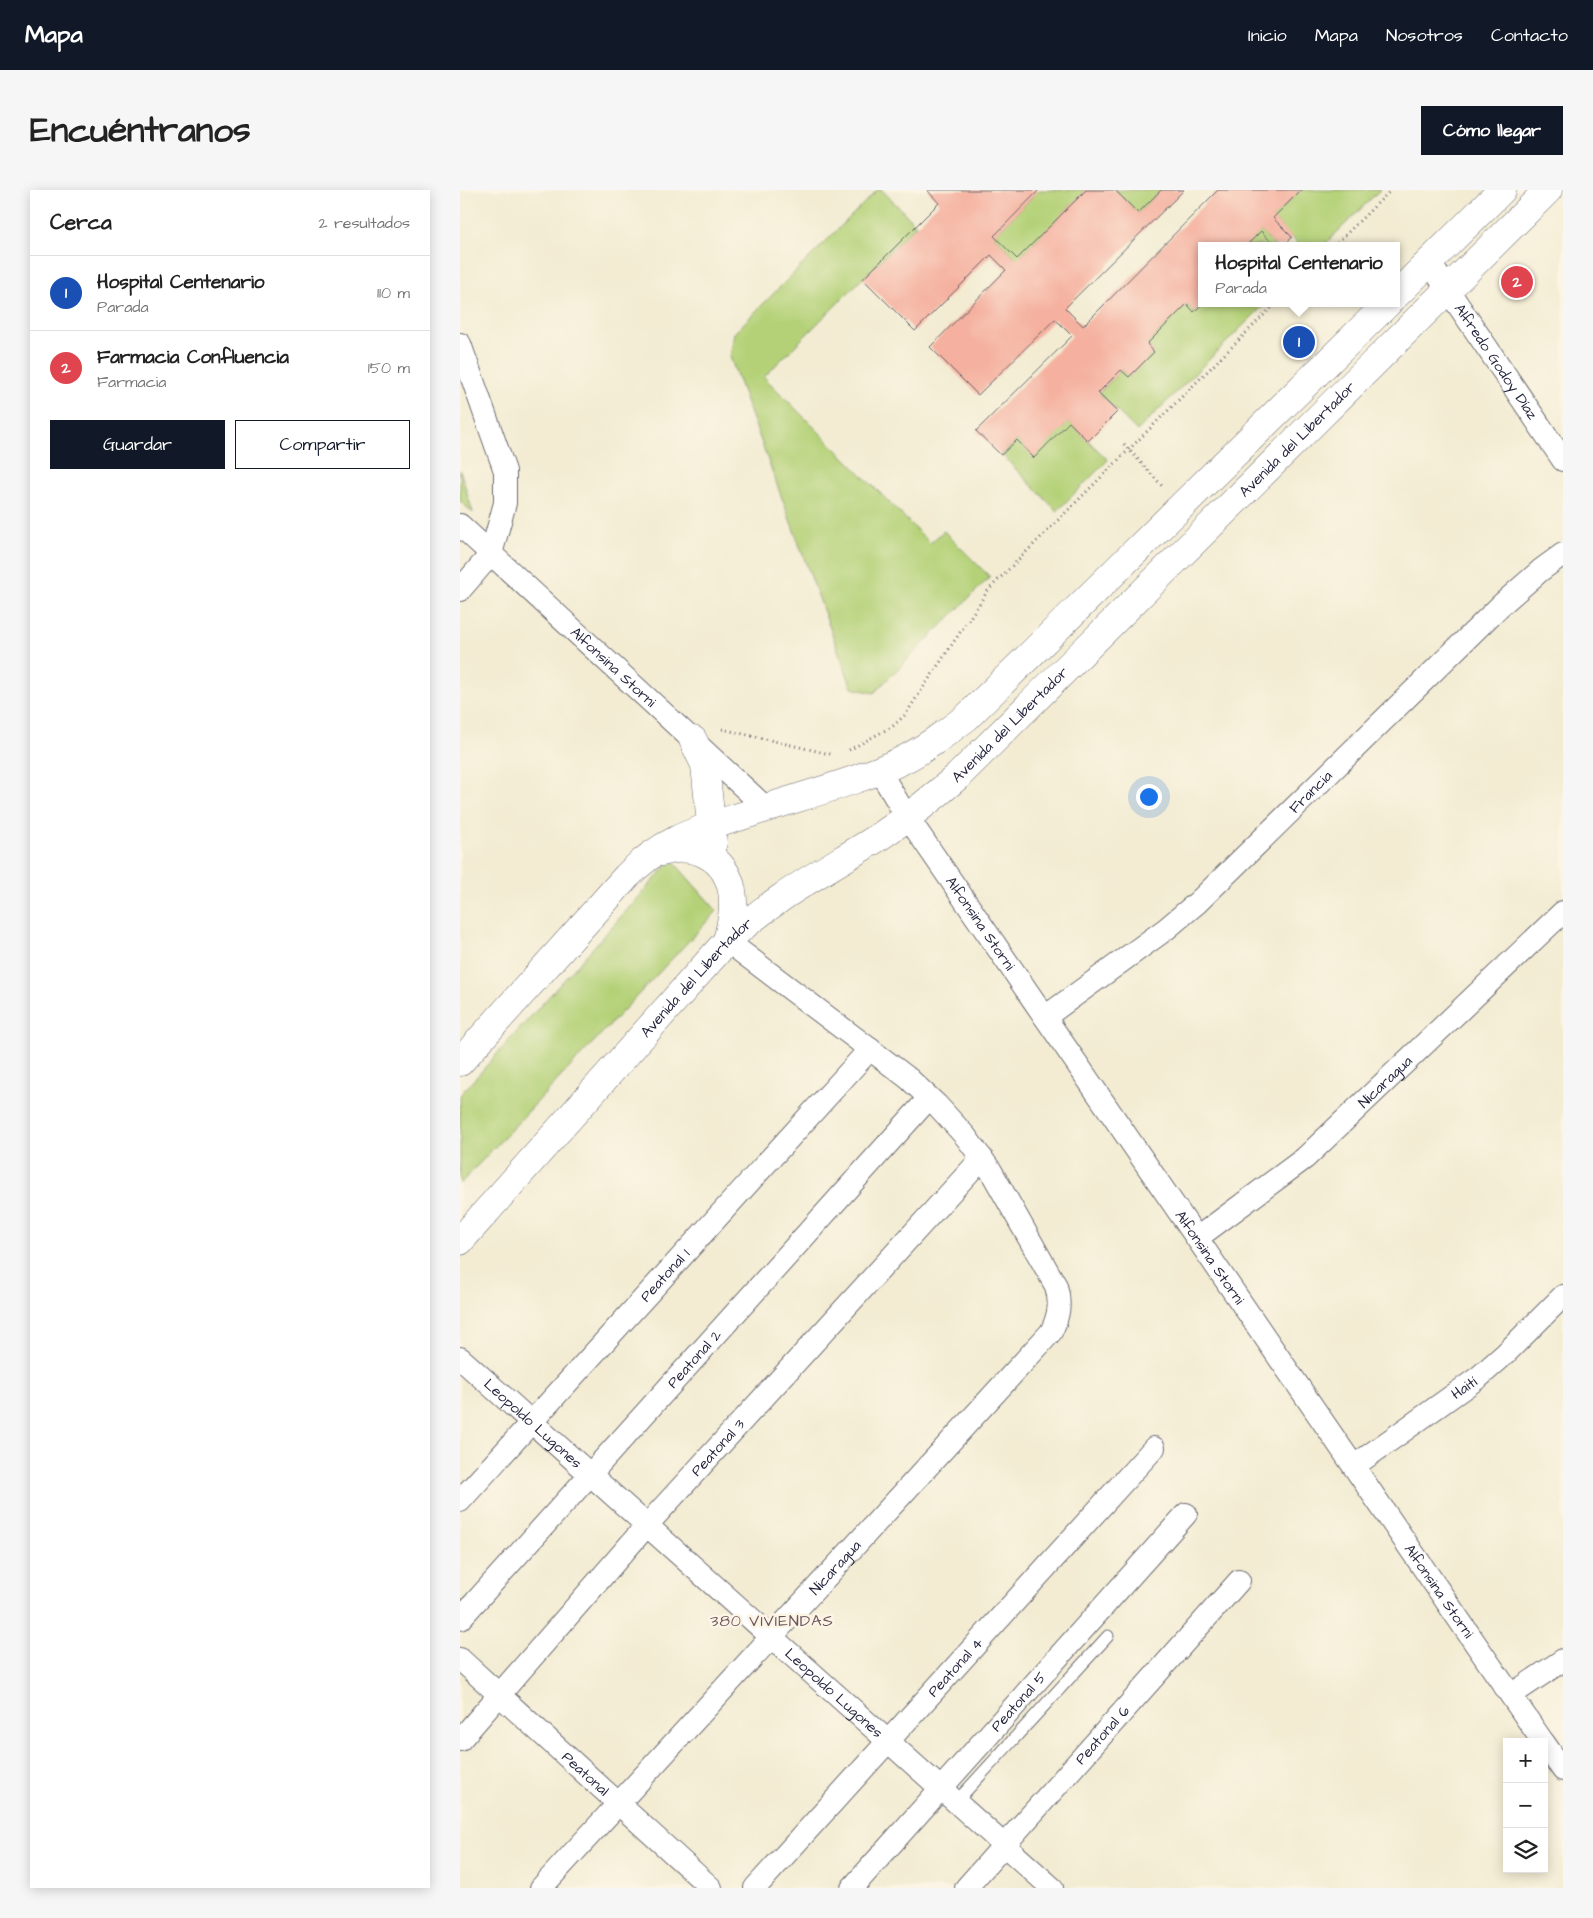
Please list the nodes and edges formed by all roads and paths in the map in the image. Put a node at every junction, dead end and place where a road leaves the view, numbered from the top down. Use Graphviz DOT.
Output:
graph roads {
  1 [pos="1391,190"];
  2 [pos="1502,190"];
  3 [pos="1548,190"];
  4 [pos="1338,242"];
  5 [pos="1430,262"];
  6 [pos="1448,289"];
  7 [pos="1400,291"];
  8 [pos="1272,307"];
  9 [pos="1384,307"];
  10 [pos="460,344"];
  11 [pos="1124,444"];
  12 [pos="1129,449"];
  13 [pos="1563,460"];
  14 [pos="1164,489"];
  15 [pos="460,525"];
  16 [pos="492,554"];
  17 [pos="1563,554"];
  18 [pos="460,590"];
  19 [pos="722,729"];
  20 [pos="693,740"];
  21 [pos="879,770"];
  22 [pos="766,808"];
  23 [pos="908,817"];
  24 [pos="711,826"];
  25 [pos="642,860"];
  26 [pos="721,865"];
  27 [pos="1563,912"];
  28 [pos="727,941"];
  29 [pos="1046,1017"];
  30 [pos="870,1049"];
  31 [pos="460,1062"];
  32 [pos="929,1098"];
  33 [pos="982,1158"];
  34 [pos="1197,1238"];
  35 [pos="460,1241"];
  36 [pos="1563,1296"];
  37 [pos="460,1358"];
  38 [pos="531,1422"];
  39 [pos="1154,1448"];
  40 [pos="1354,1466"];
  41 [pos="591,1476"];
  42 [pos="460,1501"];
  43 [pos="1186,1514"];
  44 [pos="647,1525"];
  45 [pos="1240,1582"];
  46 [pos="460,1620"];
  47 [pos="1108,1636"];
  48 [pos="771,1637"];
  49 [pos="460,1659"];
  50 [pos="1563,1660"];
  51 [pos="499,1694"];
  52 [pos="1511,1695"];
  53 [pos="1541,1738"];
  54 [pos="460,1740"];
  55 [pos="888,1742"];
  56 [pos="1548,1748"];
  57 [pos="1563,1770"];
  58 [pos="948,1796"];
  59 [pos="619,1803"];
  60 [pos="1004,1845"];
  61 [pos="541,1888"];
  62 [pos="711,1888"];
  63 [pos="755,1888"];
  64 [pos="852,1888"];
  65 [pos="966,1888"];
  66 [pos="1052,1888"];
  1 -- 4 [label="path"];
  2 -- 5 [label="main road"];
  3 -- 6 [label="main road, Avenida del Libertador"];
  5 -- 6 [label="street, Alfredo Godoy Díaz"];
  5 -- 7 [label="main road"];
  6 -- 13 [label="street, Alfredo Godoy Díaz"];
  6 -- 23 [label="main road, Avenida del Libertador"];
  8 -- 12 [label="path"];
  9 -- 21 [label="main road"];
  10 -- 16 [label="street"];
  11 -- 12 [label="path"];
  12 -- 14 [label="path"];
  12 -- 19 [label="path"];
  15 -- 16 [label="street, Alfonsina Storni"];
  16 -- 18 [label="street"];
  16 -- 20 [label="street, Alfonsina Storni"];
  17 -- 29 [label="street, Francia"];
  20 -- 22 [label="street, Alfonsina Storni"];
  20 -- 24 [label="main road"];
  21 -- 22 [label="main road"];
  21 -- 23 [label="street, Alfonsina Storni"];
  22 -- 24 [label="main road"];
  23 -- 28 [label="main road, Avenida del Libertador"];
  23 -- 29 [label="street, Alfonsina Storni"];
  24 -- 25 [label="main road"];
  24 -- 26 [label="main road"];
  25 -- 26 [label="main road"];
  25 -- 31 [label="main road"];
  26 -- 28 [label="main road"];
  27 -- 34 [label="street, Nicaragua"];
  28 -- 30 [label="street"];
  28 -- 35 [label="main road, Avenida del Libertador"];
  29 -- 34 [label="street, Alfonsina Storni"];
  30 -- 32 [label="street"];
  30 -- 38 [label="street, Peatonal 1"];
  32 -- 33 [label="street"];
  32 -- 41 [label="street, Peatonal 2"];
  33 -- 44 [label="street, Peatonal 3"];
  33 -- 48 [label="street, Nicaragua"];
  34 -- 40 [label="street, Alfonsina Storni"];
  36 -- 40 [label="street, Haití"];
  37 -- 38 [label="street, Leopoldo Lugones"];
  38 -- 41 [label="street, Leopoldo Lugones"];
  38 -- 42 [label="street, Peatonal 1"];
  39 -- 55 [label="street, Peatonal 4"];
  40 -- 52 [label="street, Alfonsina Storni"];
  41 -- 44 [label="street, Leopoldo Lugones"];
  41 -- 46 [label="street, Peatonal 2"];
  43 -- 58 [label="street, Peatonal 5"];
  44 -- 48 [label="street, Leopoldo Lugones"];
  44 -- 51 [label="street, Peatonal 3"];
  45 -- 60 [label="street, Peatonal 6"];
  47 -- 58 [label="lane"];
  48 -- 55 [label="street, Leopoldo Lugones"];
  48 -- 59 [label="street, Nicaragua"];
  49 -- 51 [label="street, Peatonal"];
  50 -- 52 [label="street"];
  51 -- 54 [label="street, Peatonal 3"];
  51 -- 59 [label="street, Peatonal"];
  52 -- 53 [label="street, Alfonsina Storni"];
  55 -- 58 [label="street, Leopoldo Lugones"];
  55 -- 63 [label="street, Peatonal 4"];
  56 -- 57 [label="street, Alfonsina Storni"];
  58 -- 60 [label="street, Leopoldo Lugones"];
  58 -- 64 [label="street, Peatonal 5"];
  59 -- 61 [label="street, Nicaragua"];
  59 -- 62 [label="street, Peatonal"];
  60 -- 65 [label="street, Peatonal 6"];
  60 -- 66 [label="street, Leopoldo Lugones"];
}
